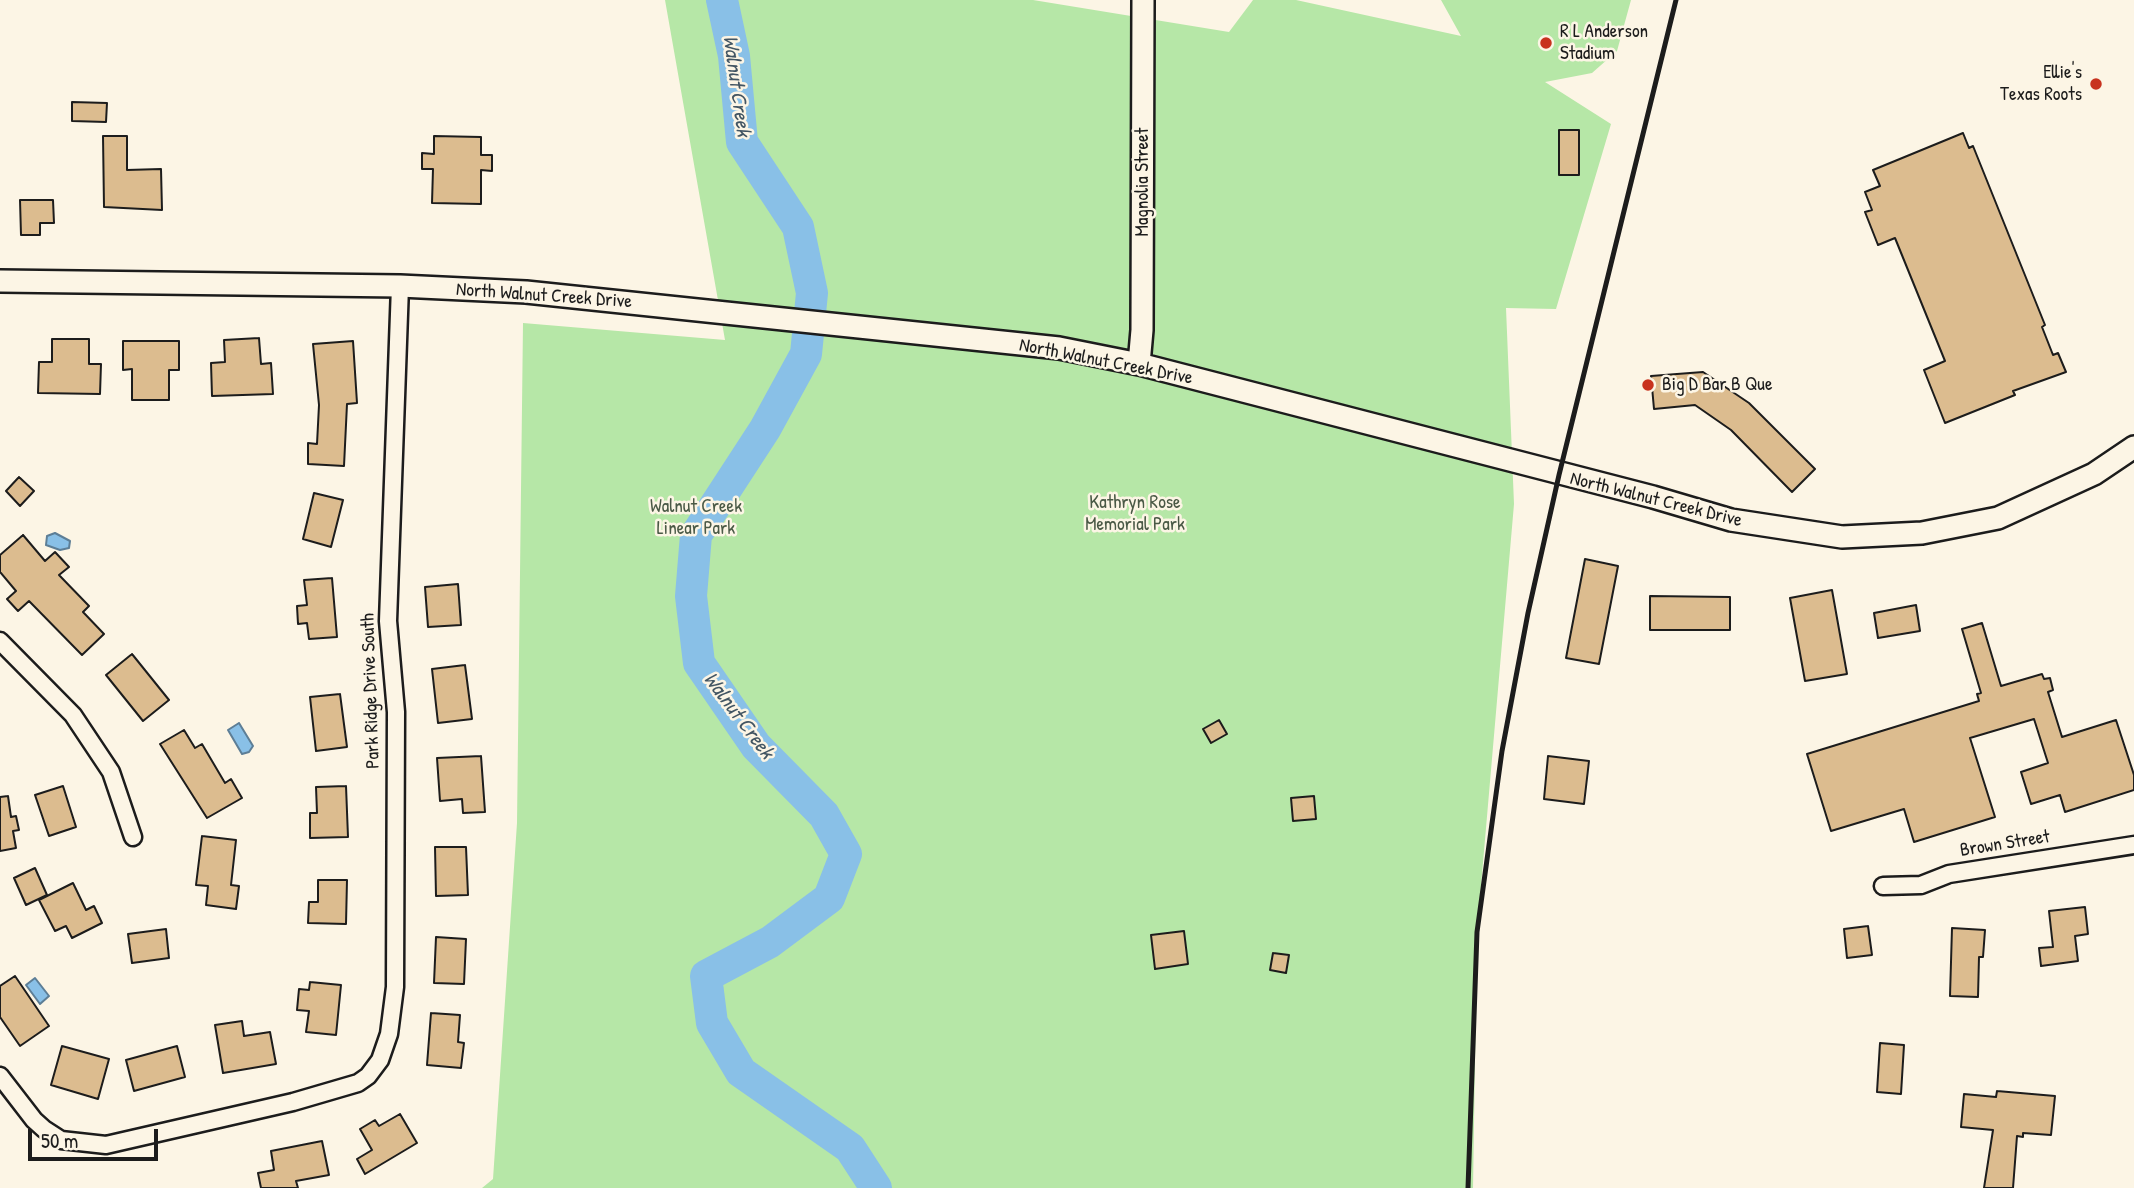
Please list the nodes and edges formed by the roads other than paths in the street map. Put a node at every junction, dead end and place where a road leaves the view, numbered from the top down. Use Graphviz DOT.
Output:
graph roads {
  1 [pos="1143,0"];
  2 [pos="0,281"];
  3 [pos="400,286"];
  4 [pos="1139,364"];
  5 [pos="2134,447"];
  6 [pos="0,641"];
  7 [pos="133,837"];
  8 [pos="2134,845"];
  9 [pos="1883,886"];
  10 [pos="0,1076"];
  1 -- 4 [label="main road, Magnolia Street"];
  2 -- 3 [label="main road, North Walnut Creek Drive"];
  3 -- 4 [label="main road, North Walnut Creek Drive"];
  3 -- 10 [label="street, Park Ridge Drive South"];
  4 -- 5 [label="main road, North Walnut Creek Drive"];
  6 -- 7 [label="street"];
  8 -- 9 [label="street, Brown Street"];
}
